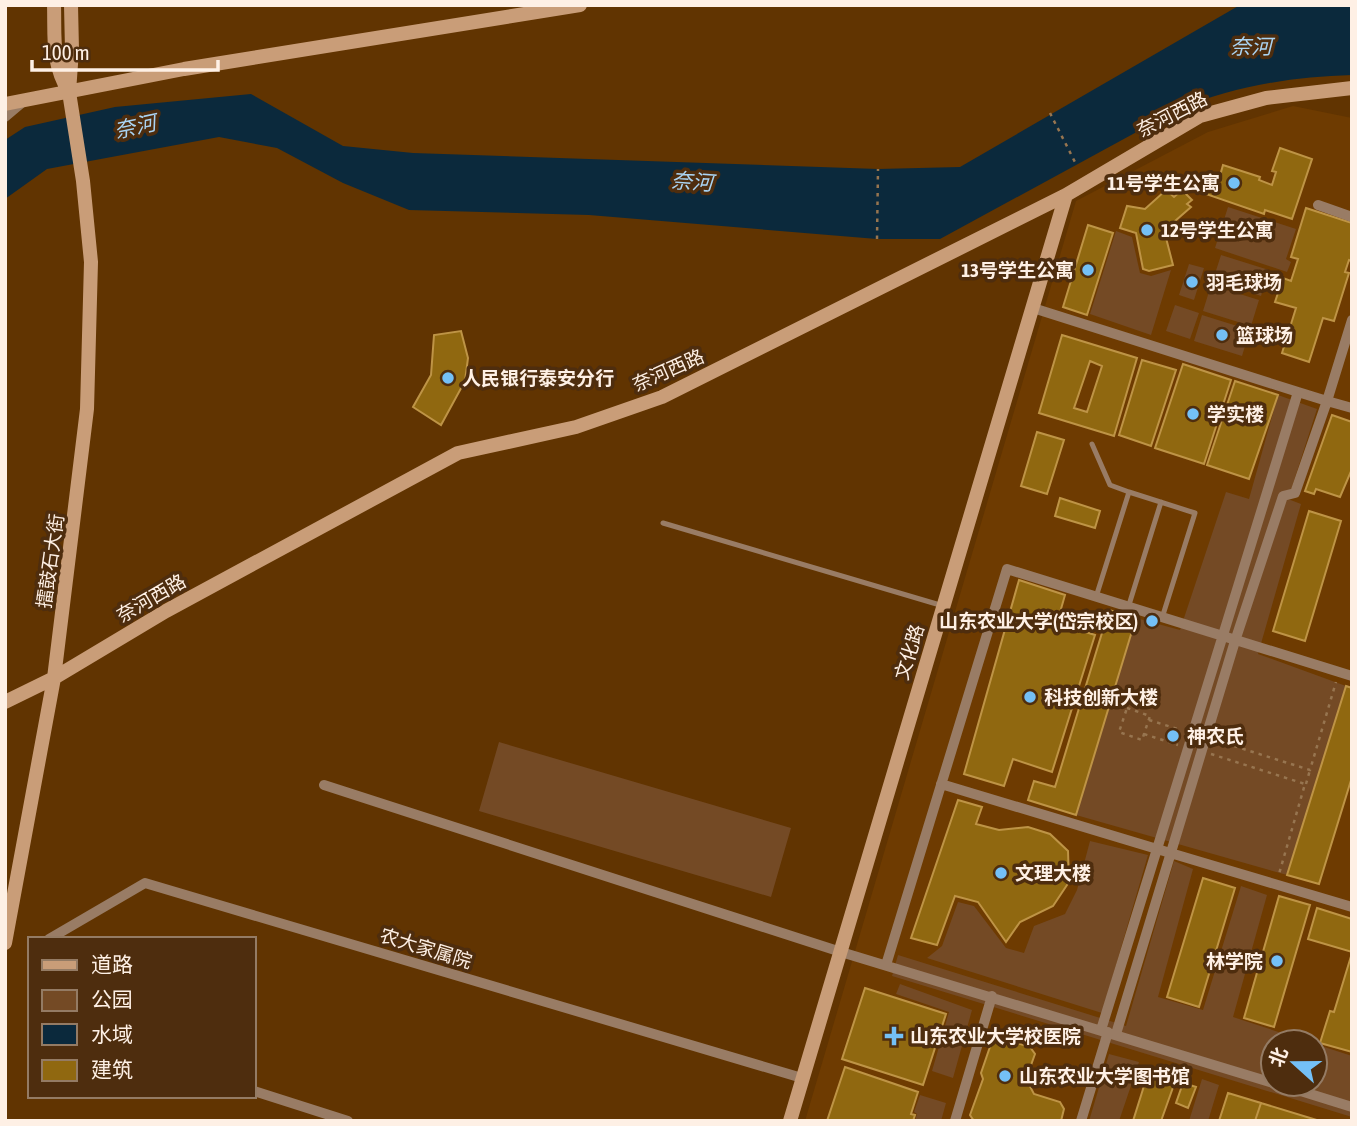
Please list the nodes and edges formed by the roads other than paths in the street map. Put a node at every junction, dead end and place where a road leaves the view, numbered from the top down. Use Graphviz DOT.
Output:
graph roads {
  1 [pos="54,5"];
  2 [pos="71,5"];
  3 [pos="580,5"];
  4 [pos="1352,88"];
  5 [pos="69,92"];
  6 [pos="26,99"];
  7 [pos="5,104"];
  8 [pos="5,117"];
  9 [pos="1066,195"];
  10 [pos="1318,205"];
  11 [pos="1352,217"];
  12 [pos="1032,308"];
  13 [pos="1352,320"];
  14 [pos="1298,392"];
  15 [pos="1327,401"];
  16 [pos="1352,408"];
  17 [pos="1092,444"];
  18 [pos="1129,492"];
  19 [pos="1161,502"];
  20 [pos="663,523"];
  21 [pos="1096,597"];
  22 [pos="943,606"];
  23 [pos="1128,608"];
  24 [pos="1162,618"];
  25 [pos="1221,637"];
  26 [pos="1235,641"];
  27 [pos="1352,676"];
  28 [pos="54,678"];
  29 [pos="5,702"];
  30 [pos="941,784"];
  31 [pos="324,785"];
  32 [pos="1157,849"];
  33 [pos="1171,853"];
  34 [pos="1352,907"];
  35 [pos="51,937"];
  36 [pos="5,943"];
  37 [pos="841,952"];
  38 [pos="886,965"];
  39 [pos="992,996"];
  40 [pos="1108,1032"];
  41 [pos="802,1078"];
  42 [pos="1259,1078"];
  43 [pos="256,1092"];
  44 [pos="1323,1098"];
  45 [pos="1352,1107"];
  46 [pos="348,1121"];
  47 [pos="790,1121"];
  48 [pos="955,1121"];
  49 [pos="1081,1121"];
  1 -- 5 [label="street"];
  2 -- 5 [label="street"];
  3 -- 5 [label="street"];
  4 -- 9 [label="street, 奈河西路"];
  5 -- 6 [label="street"];
  5 -- 28 [label="street, 擂鼓石大街"];
  6 -- 7 [label="street"];
  6 -- 8 [label="street"];
  9 -- 12 [label="street, 文化路"];
  9 -- 28 [label="street, 奈河西路"];
  10 -- 11 [label="street"];
  12 -- 14 [label="street"];
  12 -- 22 [label="street, 文化路"];
  13 -- 15 [label="street"];
  14 -- 15 [label="street"];
  14 -- 25 [label="street"];
  15 -- 16 [label="street"];
  15 -- 26 [label="street"];
  17 -- 18 [label="lane"];
  18 -- 19 [label="lane"];
  18 -- 21 [label="lane"];
  19 -- 23 [label="lane"];
  19 -- 24 [label="lane"];
  20 -- 22 [label="lane"];
  21 -- 23 [label="street"];
  21 -- 30 [label="street"];
  22 -- 37 [label="street, 文化路"];
  23 -- 24 [label="street"];
  24 -- 25 [label="street"];
  25 -- 26 [label="street"];
  25 -- 32 [label="street"];
  26 -- 27 [label="street"];
  26 -- 33 [label="street"];
  28 -- 29 [label="street, 奈河西路"];
  28 -- 36 [label="street, 擂鼓石大街"];
  30 -- 32 [label="street"];
  30 -- 38 [label="street"];
  31 -- 37 [label="street"];
  32 -- 33 [label="street"];
  32 -- 40 [label="street"];
  33 -- 34 [label="street"];
  33 -- 40 [label="street"];
  35 -- 41 [label="street, 农大家属院"];
  37 -- 38 [label="street"];
  37 -- 41 [label="street, 文化路"];
  38 -- 39 [label="street"];
  39 -- 40 [label="street"];
  39 -- 48 [label="street"];
  40 -- 42 [label="street"];
  40 -- 49 [label="street"];
  41 -- 47 [label="street, 文化路"];
  43 -- 46 [label="street"];
  44 -- 45 [label="street"];
}
